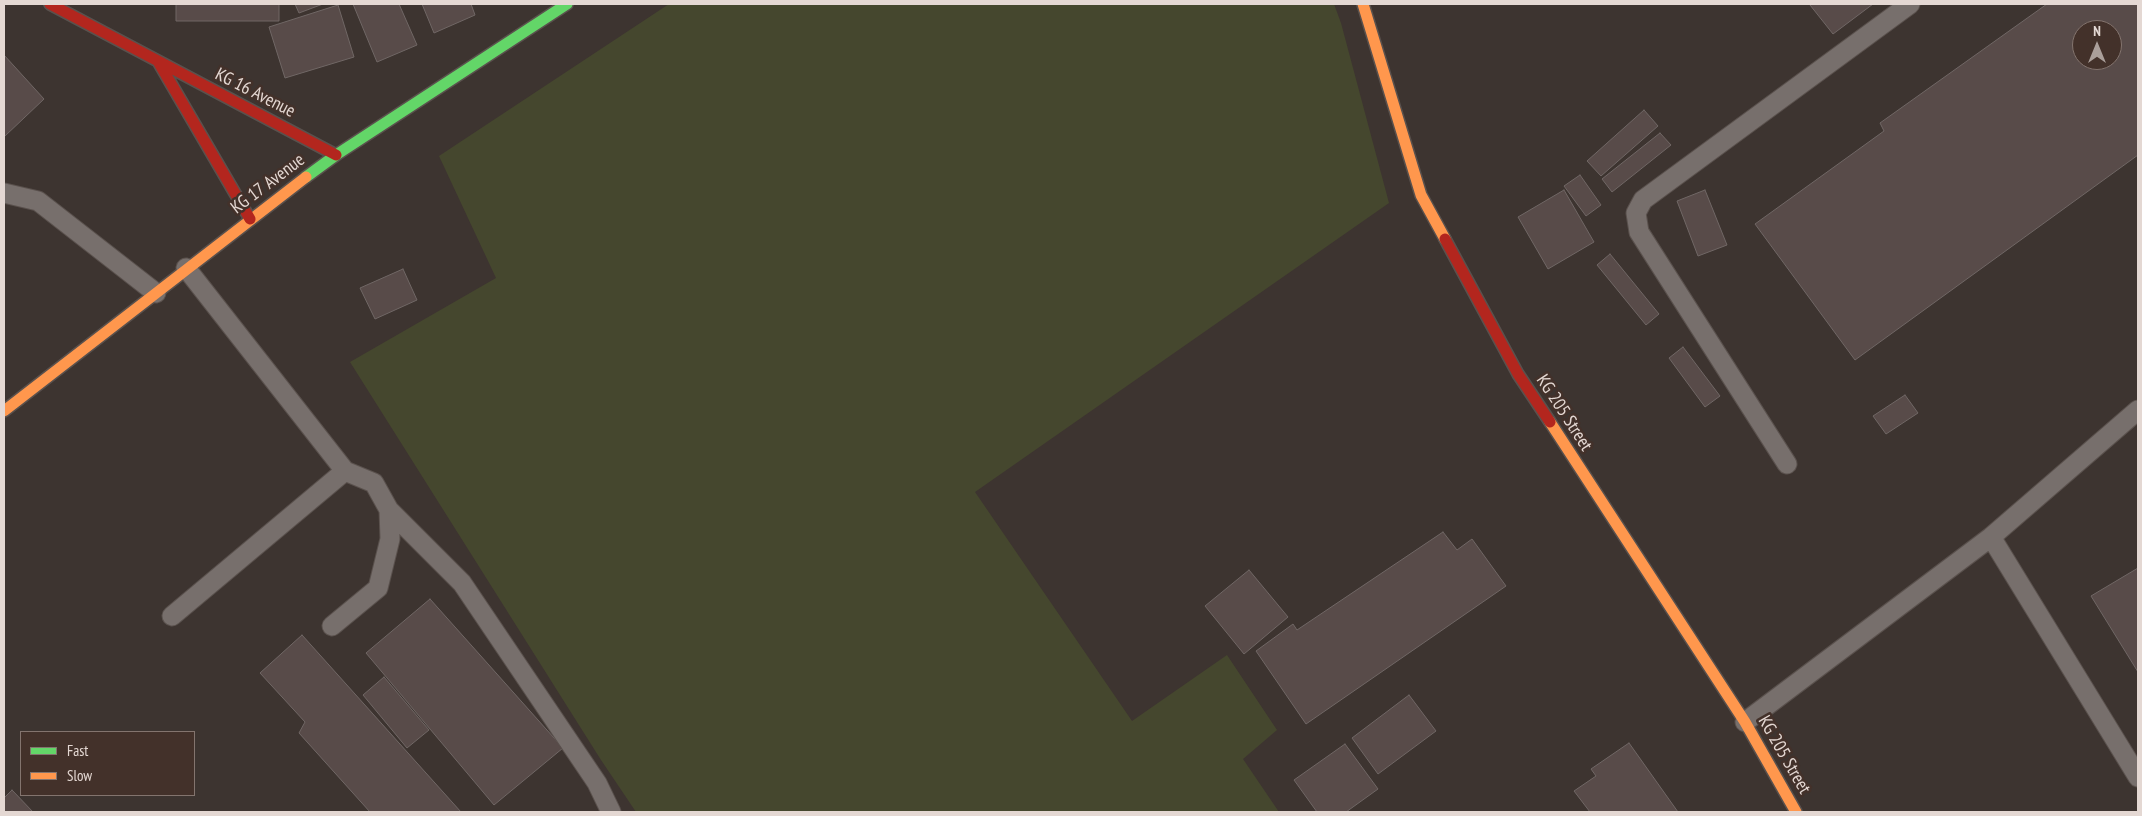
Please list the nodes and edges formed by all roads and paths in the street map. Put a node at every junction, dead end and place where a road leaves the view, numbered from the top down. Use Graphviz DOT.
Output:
graph roads {
  1 [pos="50,4"];
  2 [pos="567,4"];
  3 [pos="1363,4"];
  4 [pos="1910,4"];
  5 [pos="159,63"];
  6 [pos="336,155"];
  7 [pos="4,193"];
  8 [pos="250,218"];
  9 [pos="186,268"];
  10 [pos="156,292"];
  11 [pos="2138,410"];
  12 [pos="4,411"];
  13 [pos="1787,464"];
  14 [pos="345,471"];
  15 [pos="388,510"];
  16 [pos="1991,537"];
  17 [pos="172,616"];
  18 [pos="332,626"];
  19 [pos="1745,722"];
  20 [pos="2138,776"];
  21 [pos="611,812"];
  22 [pos="1796,812"];
  1 -- 5 [label="street, KG 16 Avenue"];
  2 -- 6 [label="street, KG 17 Avenue"];
  3 -- 19 [label="street, KG 205 Street"];
  4 -- 13 [label="lane"];
  5 -- 6 [label="street, KG 16 Avenue"];
  5 -- 8 [label="street"];
  6 -- 8 [label="street, KG 17 Avenue"];
  7 -- 10 [label="lane"];
  8 -- 9 [label="street, KG 17 Avenue"];
  9 -- 10 [label="street, KG 17 Avenue"];
  9 -- 14 [label="lane"];
  10 -- 12 [label="street, KG 17 Avenue"];
  11 -- 16 [label="lane"];
  14 -- 15 [label="lane"];
  14 -- 17 [label="lane"];
  15 -- 18 [label="lane"];
  15 -- 21 [label="lane"];
  16 -- 19 [label="lane"];
  16 -- 20 [label="lane"];
  19 -- 22 [label="street, KG 205 Street"];
}
